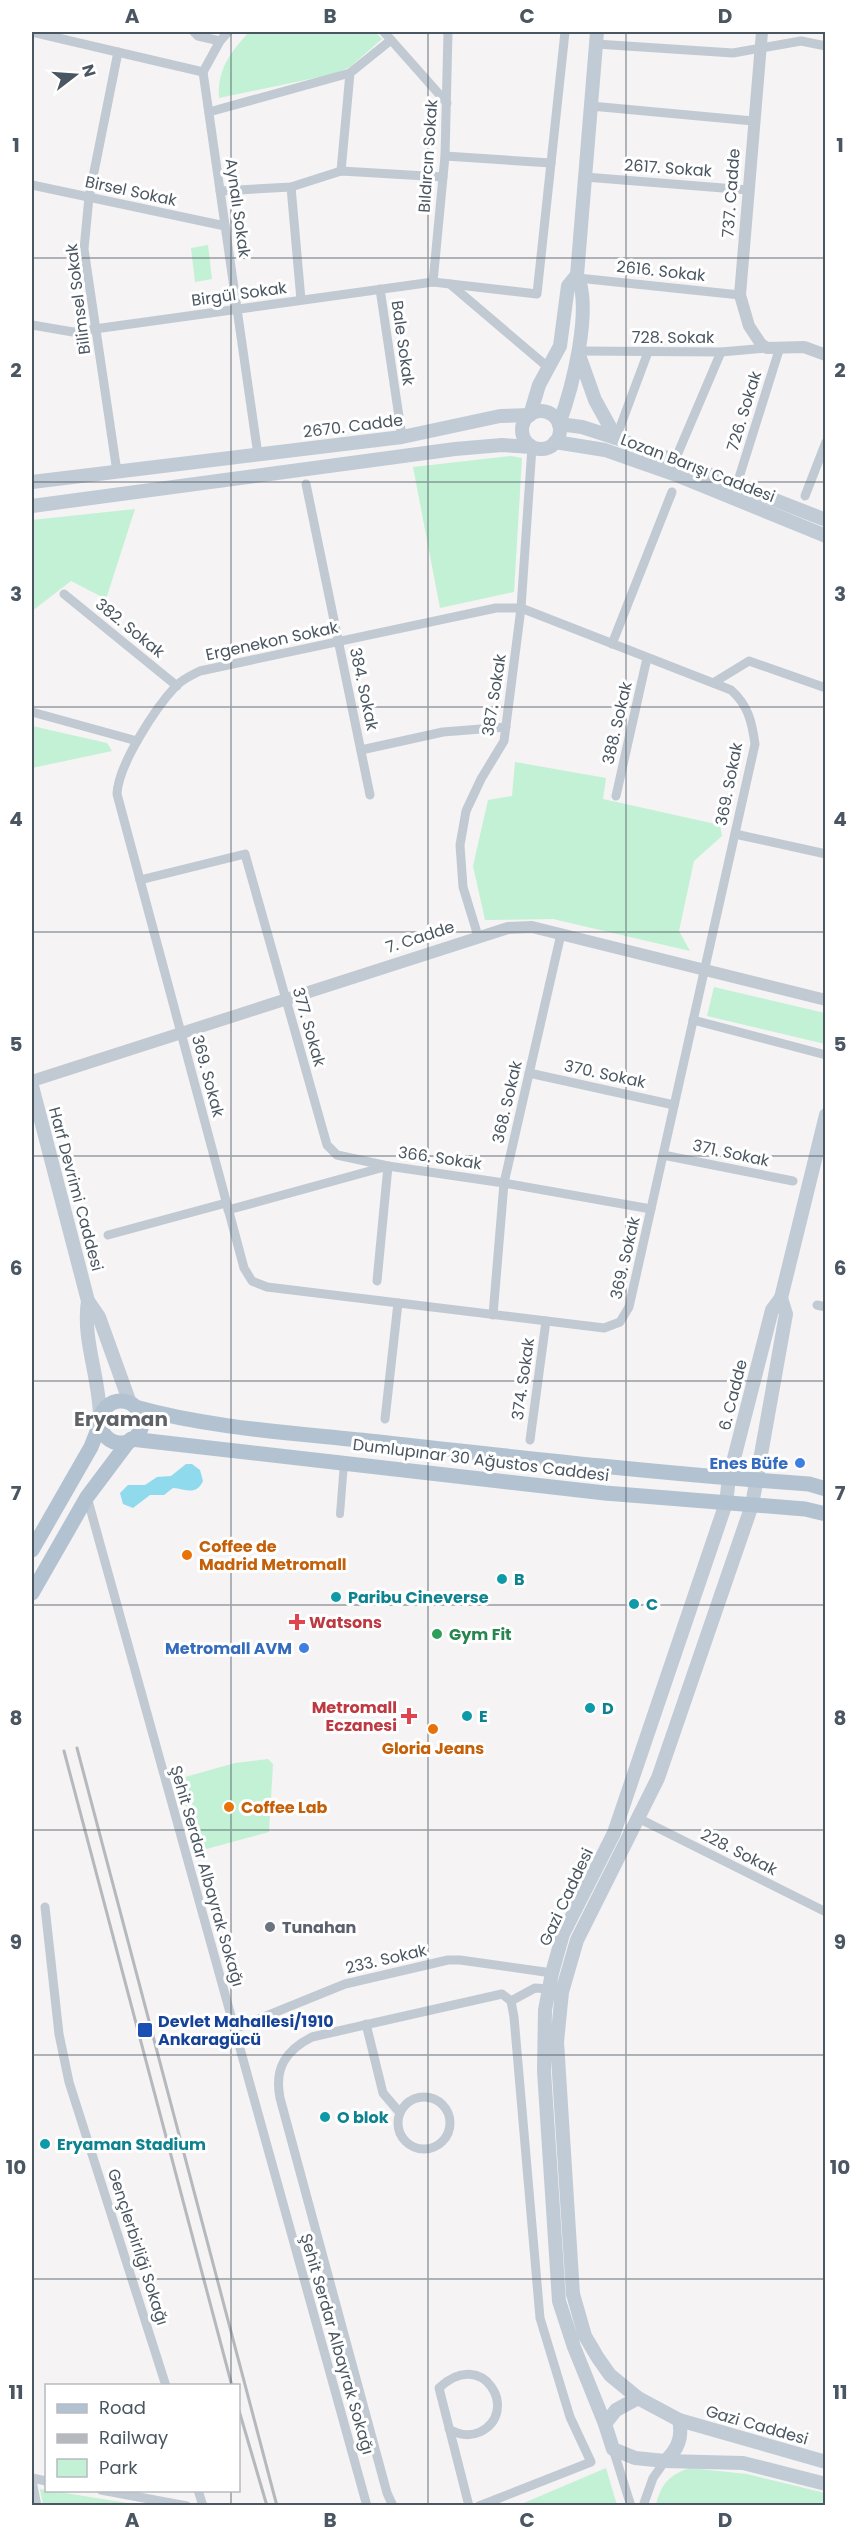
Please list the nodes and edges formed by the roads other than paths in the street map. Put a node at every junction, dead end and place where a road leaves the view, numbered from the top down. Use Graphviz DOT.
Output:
graph roads {
  1 [pos="32,32"];
  2 [pos="194,32"];
  3 [pos="228,32"];
  4 [pos="384,32"];
  5 [pos="448,32"];
  6 [pos="565,32"];
  7 [pos="762,32"];
  8 [pos="597,38"];
  9 [pos="391,40"];
  10 [pos="220,41"];
  11 [pos="825,46"];
  12 [pos="758,49"];
  13 [pos="117,52"];
  14 [pos="203,72"];
  15 [pos="350,73"];
  16 [pos="447,103"];
  17 [pos="591,106"];
  18 [pos="209,112"];
  19 [pos="753,121"];
  20 [pos="445,156"];
  21 [pos="551,163"];
  22 [pos="341,171"];
  23 [pos="443,177"];
  24 [pos="585,177"];
  25 [pos="32,185"];
  26 [pos="291,187"];
  27 [pos="748,190"];
  28 [pos="220,191"];
  29 [pos="89,197"];
  30 [pos="225,226"];
  31 [pos="578,276"];
  32 [pos="433,282"];
  33 [pos="450,284"];
  34 [pos="380,289"];
  35 [pos="740,295"];
  36 [pos="302,300"];
  37 [pos="237,309"];
  38 [pos="32,325"];
  39 [pos="96,329"];
  40 [pos="774,347"];
  41 [pos="578,351"];
  42 [pos="648,352"];
  43 [pos="721,352"];
  44 [pos="825,355"];
  45 [pos="550,369"];
  46 [pos="530,415"];
  47 [pos="559,424"];
  48 [pos="402,437"];
  49 [pos="616,438"];
  50 [pos="555,442"];
  51 [pos="825,442"];
  52 [pos="532,447"];
  53 [pos="258,455"];
  54 [pos="675,460"];
  55 [pos="117,472"];
  56 [pos="32,482"];
  57 [pos="306,484"];
  58 [pos="737,484"];
  59 [pos="672,492"];
  60 [pos="805,496"];
  61 [pos="32,506"];
  62 [pos="825,520"];
  63 [pos="825,536"];
  64 [pos="64,594"];
  65 [pos="521,608"];
  66 [pos="339,642"];
  67 [pos="612,644"];
  68 [pos="647,658"];
  69 [pos="713,683"];
  70 [pos="177,686"];
  71 [pos="825,688"];
  72 [pos="730,690"];
  73 [pos="32,712"];
  74 [pos="506,727"];
  75 [pos="137,741"];
  76 [pos="361,750"];
  77 [pos="370,795"];
  78 [pos="616,796"];
  79 [pos="735,834"];
  80 [pos="825,854"];
  81 [pos="140,880"];
  82 [pos="561,934"];
  83 [pos="478,936"];
  84 [pos="705,970"];
  85 [pos="284,998"];
  86 [pos="825,1000"];
  87 [pos="693,1020"];
  88 [pos="180,1031"];
  89 [pos="825,1055"];
  90 [pos="530,1073"];
  91 [pos="32,1083"];
  92 [pos="674,1105"];
  93 [pos="825,1115"];
  94 [pos="663,1155"];
  95 [pos="388,1166"];
  96 [pos="793,1181"];
  97 [pos="504,1182"];
  98 [pos="227,1206"];
  99 [pos="651,1209"];
  100 [pos="108,1235"];
  101 [pos="377,1281"];
  102 [pos="781,1298"];
  103 [pos="88,1301"];
  104 [pos="398,1303"];
  105 [pos="494,1315"];
  106 [pos="546,1321"];
  107 [pos="133,1405"];
  108 [pos="385,1419"];
  109 [pos="100,1421"];
  110 [pos="130,1440"];
  111 [pos="530,1440"];
  112 [pos="344,1462"];
  113 [pos="729,1478"];
  114 [pos="756,1480"];
  115 [pos="825,1489"];
  116 [pos="87,1497"];
  117 [pos="726,1503"];
  118 [pos="752,1505"];
  119 [pos="340,1514"];
  120 [pos="825,1514"];
  121 [pos="32,1551"];
  122 [pos="32,1593"];
  123 [pos="636,1770"];
  124 [pos="658,1778"];
  125 [pos="640,1819"];
  126 [pos="45,1907"];
  127 [pos="825,1912"];
  128 [pos="552,1972"];
  129 [pos="555,1991"];
  130 [pos="511,2001"];
  131 [pos="366,2024"];
  132 [pos="234,2029"];
  133 [pos="400,2113"];
  134 [pos="166,2384"];
  135 [pos="638,2398"];
  136 [pos="679,2420"];
  137 [pos="605,2424"];
  138 [pos="449,2429"];
  139 [pos="613,2449"];
  140 [pos="665,2461"];
  141 [pos="825,2462"];
  142 [pos="32,2479"];
  143 [pos="825,2484"];
  144 [pos="112,2492"];
  145 [pos="37,2505"];
  146 [pos="187,2505"];
  147 [pos="367,2505"];
  148 [pos="393,2505"];
  149 [pos="469,2505"];
  150 [pos="479,2505"];
  151 [pos="631,2505"];
  152 [pos="643,2505"];
  1 -- 13 [label="street"];
  2 -- 10 [label="street"];
  3 -- 10 [label="street"];
  4 -- 9 [label="street"];
  5 -- 16 [label="street, Bıldırcın Sokak"];
  6 -- 21 [label="street"];
  7 -- 12 [label="street, 737. Cadde"];
  8 -- 12 [label="street"];
  8 -- 17 [label="main road"];
  9 -- 15 [label="street"];
  9 -- 16 [label="street"];
  10 -- 14 [label="street"];
  11 -- 12 [label="street"];
  12 -- 19 [label="street, 737. Cadde"];
  13 -- 14 [label="street"];
  13 -- 29 [label="street, Bilimsel Sokak"];
  14 -- 18 [label="street, Aynalı Sokak"];
  15 -- 18 [label="street"];
  15 -- 22 [label="street"];
  16 -- 20 [label="street, Bıldırcın Sokak"];
  17 -- 19 [label="street"];
  17 -- 24 [label="main road"];
  18 -- 28 [label="street, Aynalı Sokak"];
  19 -- 27 [label="street, 737. Cadde"];
  20 -- 21 [label="street"];
  20 -- 23 [label="street, Bıldırcın Sokak"];
  21 -- 33 [label="street, Birgül Sokak"];
  22 -- 23 [label="street"];
  22 -- 26 [label="street"];
  23 -- 32 [label="street, Bıldırcın Sokak"];
  24 -- 27 [label="street, 2617. Sokak"];
  24 -- 31 [label="main road"];
  25 -- 29 [label="street, Birsel Sokak"];
  26 -- 28 [label="street"];
  26 -- 36 [label="street"];
  27 -- 35 [label="street, 737. Cadde"];
  28 -- 30 [label="street, Aynalı Sokak"];
  29 -- 30 [label="street, Birsel Sokak"];
  29 -- 39 [label="street, Bilimsel Sokak"];
  30 -- 37 [label="street, Aynalı Sokak"];
  31 -- 35 [label="street, 2616. Sokak"];
  31 -- 41 [label="main road"];
  31 -- 45 [label="main road"];
  32 -- 33 [label="street, Birgül Sokak"];
  32 -- 34 [label="street, Birgül Sokak"];
  33 -- 45 [label="street"];
  34 -- 36 [label="street, Birgül Sokak"];
  34 -- 48 [label="street, Bale Sokak"];
  35 -- 40 [label="street, 737. Cadde"];
  36 -- 37 [label="street, Birgül Sokak"];
  37 -- 39 [label="street, Birgül Sokak"];
  37 -- 53 [label="street, Aynalı Sokak"];
  38 -- 39 [label="street, Birgül Sokak"];
  39 -- 55 [label="street, Bilimsel Sokak"];
  40 -- 43 [label="street, 728. Sokak"];
  40 -- 44 [label="street"];
  40 -- 58 [label="street, 726. Sokak"];
  41 -- 42 [label="street, 728. Sokak"];
  41 -- 47 [label="main road"];
  41 -- 49 [label="main road"];
  42 -- 43 [label="street, 728. Sokak"];
  42 -- 49 [label="street"];
  43 -- 54 [label="street"];
  45 -- 46 [label="main road"];
  46 -- 47 [label="main road"];
  46 -- 48 [label="main road, 2670. Cadde"];
  46 -- 52 [label="main road"];
  47 -- 49 [label="main road, Lozan Barışı Caddesi"];
  47 -- 50 [label="main road"];
  48 -- 53 [label="main road, 2670. Cadde"];
  49 -- 54 [label="main road, Lozan Barışı Caddesi"];
  50 -- 52 [label="main road"];
  50 -- 63 [label="main road, Lozan Barışı Caddesi"];
  51 -- 60 [label="street"];
  52 -- 61 [label="main road"];
  52 -- 65 [label="street, 387. Sokak"];
  53 -- 55 [label="main road, 2670. Cadde"];
  54 -- 58 [label="main road, Lozan Barışı Caddesi"];
  55 -- 56 [label="main road, 2670. Cadde"];
  57 -- 66 [label="street, 384. Sokak"];
  58 -- 62 [label="main road, Lozan Barışı Caddesi"];
  59 -- 67 [label="street"];
  64 -- 70 [label="street, 382. Sokak"];
  65 -- 66 [label="street, Ergenekon Sokak"];
  65 -- 67 [label="street, Ergenekon Sokak"];
  65 -- 74 [label="street, 387. Sokak"];
  66 -- 70 [label="street, Ergenekon Sokak"];
  66 -- 76 [label="street, 384. Sokak"];
  67 -- 68 [label="street, Ergenekon Sokak"];
  68 -- 69 [label="street, Ergenekon Sokak"];
  68 -- 78 [label="street, 388. Sokak"];
  69 -- 71 [label="street"];
  69 -- 72 [label="street, Ergenekon Sokak"];
  70 -- 75 [label="street, Ergenekon Sokak"];
  72 -- 79 [label="street, 369. Sokak"];
  73 -- 75 [label="street"];
  74 -- 76 [label="street"];
  74 -- 83 [label="street, 387. Sokak"];
  75 -- 81 [label="street, Ergenekon Sokak"];
  76 -- 77 [label="street, 384. Sokak"];
  79 -- 80 [label="street"];
  79 -- 84 [label="street, 369. Sokak"];
  81 -- 85 [label="street, 377. Sokak"];
  81 -- 88 [label="street, Ergenekon Sokak"];
  82 -- 83 [label="street, 7. Cadde"];
  82 -- 84 [label="street, 7. Cadde"];
  82 -- 90 [label="street, 368. Sokak"];
  83 -- 85 [label="street, 7. Cadde"];
  84 -- 86 [label="street, 7. Cadde"];
  84 -- 87 [label="street, 369. Sokak"];
  85 -- 88 [label="street, 7. Cadde"];
  85 -- 95 [label="street, 377. Sokak"];
  87 -- 89 [label="street"];
  87 -- 92 [label="street, 369. Sokak"];
  88 -- 91 [label="street, 7. Cadde"];
  88 -- 98 [label="street, 369. Sokak"];
  90 -- 92 [label="street, 370. Sokak"];
  90 -- 97 [label="street, 368. Sokak"];
  91 -- 103 [label="main road, Harf Devrimi Caddesi"];
  92 -- 94 [label="street, 369. Sokak"];
  93 -- 102 [label="main road, 6. Cadde"];
  94 -- 96 [label="street, 371. Sokak"];
  94 -- 99 [label="street, 369. Sokak"];
  95 -- 97 [label="street, 366. Sokak"];
  95 -- 98 [label="street, 366. Sokak"];
  95 -- 101 [label="street"];
  97 -- 99 [label="street, 366. Sokak"];
  97 -- 105 [label="street, 368. Sokak"];
  98 -- 100 [label="street, 366. Sokak"];
  98 -- 104 [label="street, 369. Sokak"];
  99 -- 106 [label="street, 369. Sokak"];
  102 -- 113 [label="main road, 6. Cadde"];
  102 -- 114 [label="main road, 6. Cadde"];
  103 -- 107 [label="main road, Harf Devrimi Caddesi"];
  103 -- 109 [label="main road, Harf Devrimi Caddesi"];
  104 -- 105 [label="street, 369. Sokak"];
  104 -- 108 [label="street"];
  105 -- 106 [label="street, 369. Sokak"];
  106 -- 111 [label="street, 374. Sokak"];
  107 -- 109 [label="main road"];
  107 -- 110 [label="main road"];
  107 -- 113 [label="main road, Dumlupınar 30 Ağustos Caddesi"];
  109 -- 110 [label="main road"];
  109 -- 121 [label="main road"];
  110 -- 112 [label="main road, Dumlupınar 30 Ağustos Caddesi"];
  110 -- 116 [label="main road"];
  112 -- 117 [label="main road, Dumlupınar 30 Ağustos Caddesi"];
  112 -- 119 [label="street"];
  113 -- 114 [label="main road, Dumlupınar 30 Ağustos Caddesi"];
  113 -- 117 [label="main road, 6. Cadde"];
  114 -- 115 [label="main road, Dumlupınar 30 Ağustos Caddesi"];
  114 -- 118 [label="main road, 6. Cadde"];
  116 -- 122 [label="main road"];
  116 -- 132 [label="street, Şehit Serdar Albayrak Sokağı"];
  117 -- 118 [label="main road, Dumlupınar 30 Ağustos Caddesi"];
  117 -- 123 [label="main road, Gazi Caddesi"];
  118 -- 120 [label="main road, Dumlupınar 30 Ağustos Caddesi"];
  118 -- 124 [label="main road, Gazi Caddesi"];
  123 -- 124 [label="main road"];
  123 -- 128 [label="main road, Gazi Caddesi"];
  124 -- 125 [label="main road, Gazi Caddesi"];
  125 -- 127 [label="street, 228. Sokak"];
  125 -- 129 [label="main road, Gazi Caddesi"];
  126 -- 134 [label="street, Gençlerbirliği Sokağı"];
  128 -- 129 [label="main road, Gazi Caddesi"];
  128 -- 132 [label="street, 233. Sokak"];
  129 -- 130 [label="street"];
  129 -- 135 [label="main road, Gazi Caddesi"];
  129 -- 137 [label="main road, Gazi Caddesi"];
  130 -- 131 [label="street"];
  130 -- 150 [label="street"];
  131 -- 133 [label="street"];
  131 -- 148 [label="street"];
  132 -- 147 [label="street, Şehit Serdar Albayrak Sokağı"];
  133 -- 133 [label="street"];
  135 -- 136 [label="main road"];
  135 -- 137 [label="main road"];
  136 -- 140 [label="main road"];
  136 -- 141 [label="main road, Gazi Caddesi"];
  137 -- 139 [label="main road"];
  138 -- 138 [label="street"];
  138 -- 149 [label="street"];
  139 -- 140 [label="main road"];
  139 -- 151 [label="street"];
  140 -- 143 [label="main road"];
  140 -- 152 [label="street"];
  142 -- 145 [label="street"];
  144 -- 146 [label="street"];
}
